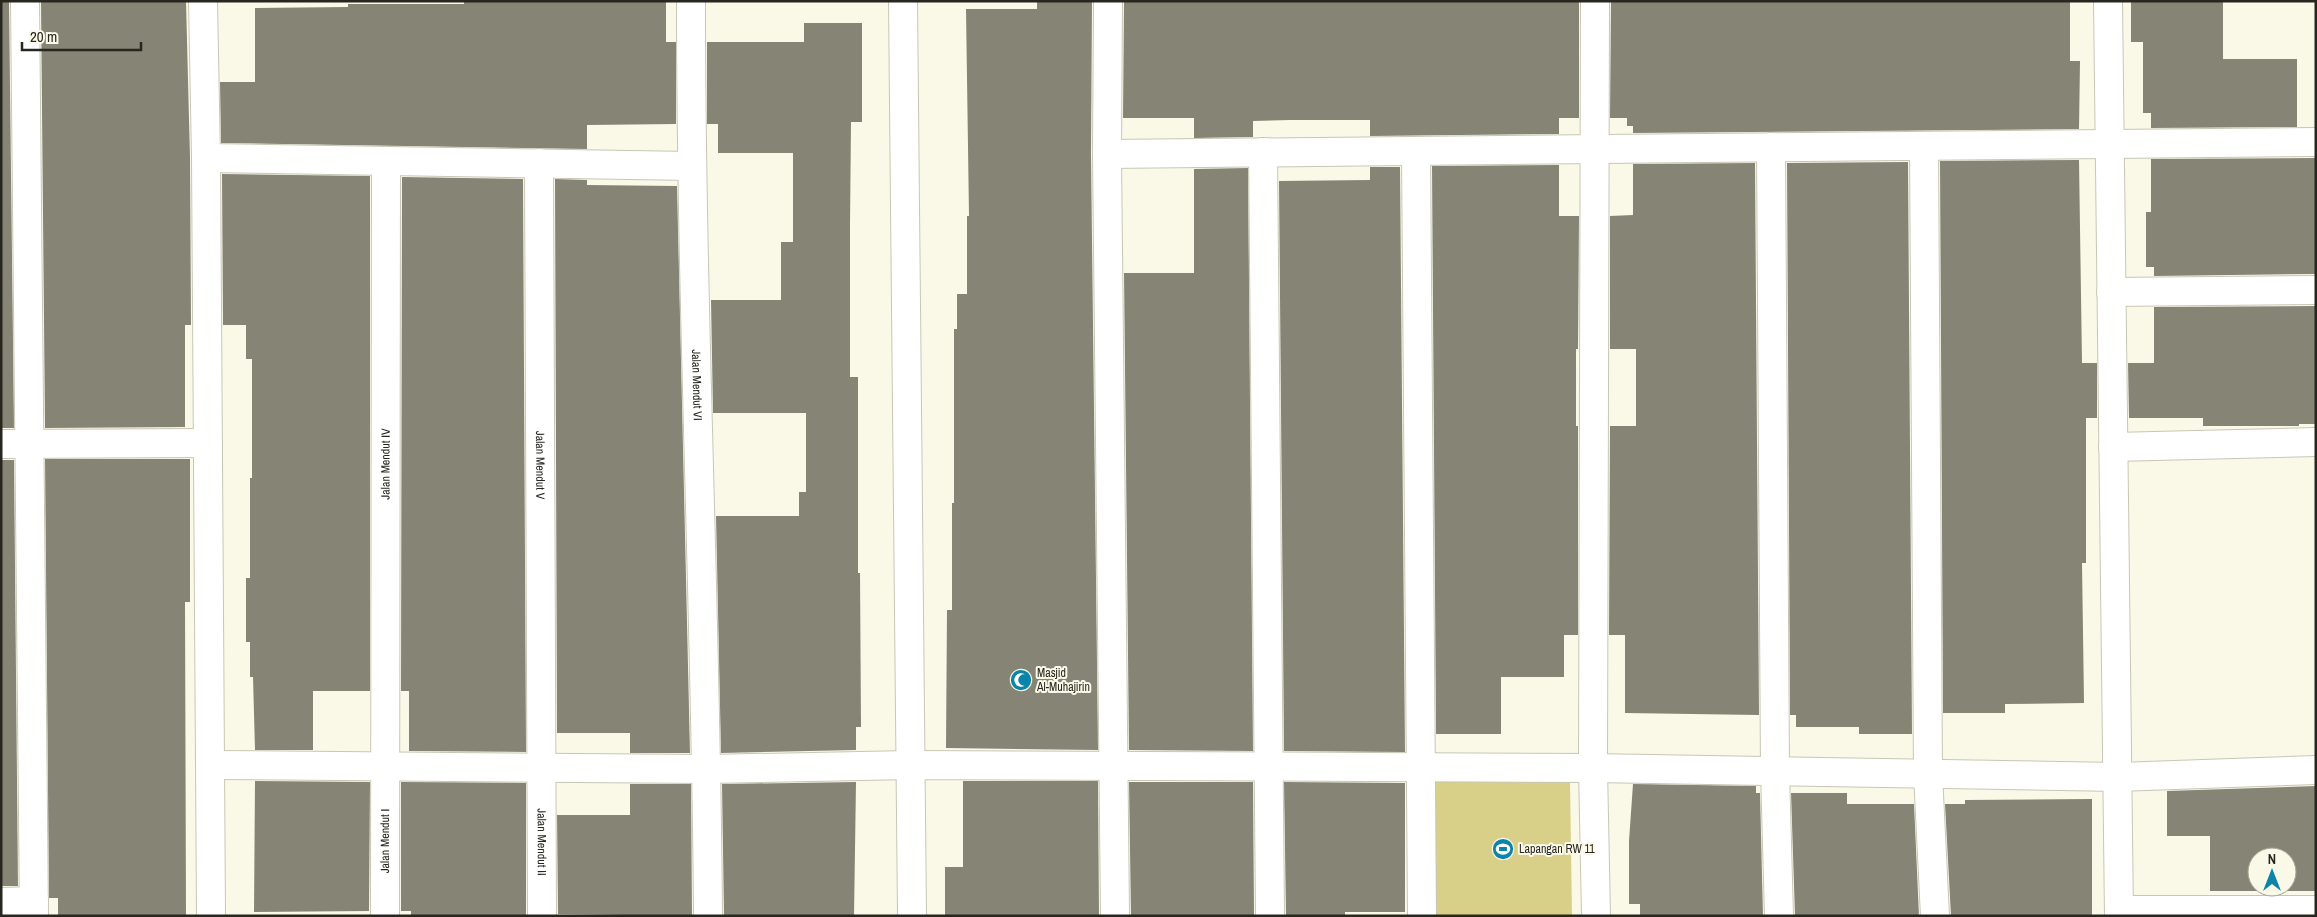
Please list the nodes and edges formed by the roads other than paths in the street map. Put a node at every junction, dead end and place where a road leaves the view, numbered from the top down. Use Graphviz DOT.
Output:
graph roads {
  1 [pos="25,1"];
  2 [pos="203,1"];
  3 [pos="691,1"];
  4 [pos="903,1"];
  5 [pos="1108,1"];
  6 [pos="1595,1"];
  7 [pos="2108,1"];
  8 [pos="2316,142"];
  9 [pos="2110,145"];
  10 [pos="1771,147"];
  11 [pos="1924,147"];
  12 [pos="1593,149"];
  13 [pos="1416,151"];
  14 [pos="1262,152"];
  15 [pos="1107,154"];
  16 [pos="206,158"];
  17 [pos="386,161"];
  18 [pos="539,163"];
  19 [pos="691,166"];
  20 [pos="2316,290"];
  21 [pos="2111,292"];
  22 [pos="2316,442"];
  23 [pos="208,443"];
  24 [pos="1,444"];
  25 [pos="30,444"];
  26 [pos="2113,447"];
  27 [pos="210,765"];
  28 [pos="910,765"];
  29 [pos="1113,766"];
  30 [pos="384,767"];
  31 [pos="542,768"];
  32 [pos="1270,768"];
  33 [pos="1422,768"];
  34 [pos="1592,768"];
  35 [pos="707,769"];
  36 [pos="2316,770"];
  37 [pos="1775,771"];
  38 [pos="1928,774"];
  39 [pos="2118,777"];
  40 [pos="1,902"];
  41 [pos="34,909"];
  42 [pos="2316,910"];
  43 [pos="2119,913"];
  44 [pos="211,916"];
  45 [pos="385,916"];
  46 [pos="542,916"];
  47 [pos="708,916"];
  48 [pos="912,916"];
  49 [pos="1115,916"];
  50 [pos="1270,916"];
  51 [pos="1422,916"];
  52 [pos="1596,916"];
  53 [pos="1779,916"];
  54 [pos="1935,916"];
  1 -- 25 [label="street"];
  2 -- 16 [label="street"];
  3 -- 19 [label="street, Jalan Mendut VI"];
  4 -- 28 [label="street"];
  5 -- 15 [label="street"];
  6 -- 12 [label="street"];
  7 -- 9 [label="street"];
  8 -- 9 [label="street"];
  9 -- 11 [label="street"];
  9 -- 21 [label="street"];
  10 -- 11 [label="street"];
  10 -- 12 [label="street"];
  10 -- 37 [label="street"];
  11 -- 38 [label="street"];
  12 -- 13 [label="street"];
  12 -- 34 [label="street"];
  13 -- 14 [label="street"];
  13 -- 33 [label="street"];
  14 -- 15 [label="street"];
  14 -- 32 [label="street"];
  15 -- 29 [label="street"];
  16 -- 17 [label="street"];
  16 -- 23 [label="street"];
  17 -- 18 [label="street"];
  17 -- 30 [label="street, Jalan Mendut IV"];
  18 -- 19 [label="street"];
  18 -- 31 [label="street, Jalan Mendut V"];
  19 -- 35 [label="street, Jalan Mendut VI"];
  20 -- 21 [label="street"];
  21 -- 26 [label="street"];
  22 -- 26 [label="street"];
  23 -- 25 [label="street"];
  23 -- 27 [label="street"];
  24 -- 25 [label="street"];
  25 -- 41 [label="street"];
  26 -- 39 [label="street"];
  27 -- 30 [label="street"];
  27 -- 44 [label="street"];
  28 -- 29 [label="street"];
  28 -- 35 [label="street"];
  28 -- 48 [label="street"];
  29 -- 32 [label="street"];
  29 -- 49 [label="street"];
  30 -- 31 [label="street"];
  30 -- 45 [label="street, Jalan Mendut I"];
  31 -- 35 [label="street"];
  31 -- 46 [label="street, Jalan Mendut II"];
  32 -- 33 [label="street"];
  32 -- 50 [label="street"];
  33 -- 34 [label="street"];
  33 -- 51 [label="street"];
  34 -- 37 [label="street"];
  34 -- 52 [label="street"];
  35 -- 47 [label="street, Jalan Mendut VI"];
  36 -- 39 [label="street"];
  37 -- 38 [label="street"];
  37 -- 53 [label="street"];
  38 -- 39 [label="street"];
  38 -- 54 [label="street"];
  39 -- 43 [label="street"];
  40 -- 41 [label="street"];
  42 -- 43 [label="street"];
}
